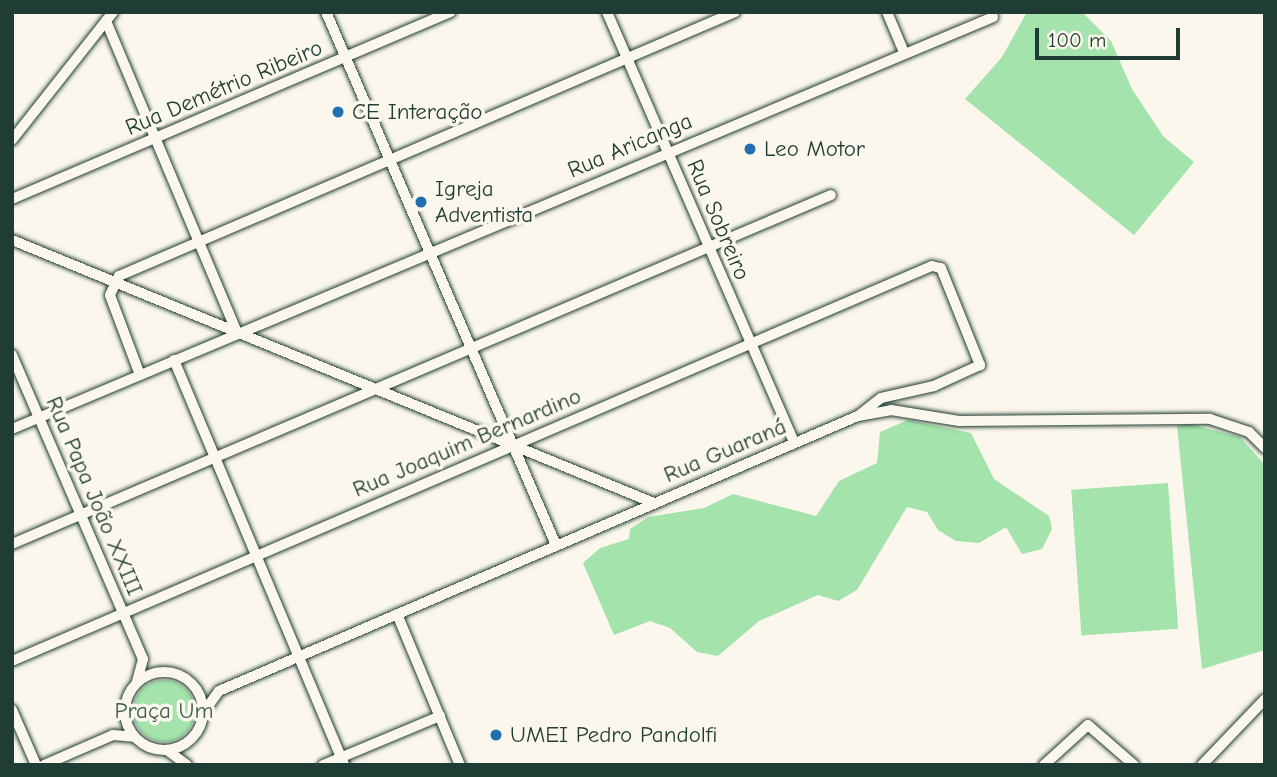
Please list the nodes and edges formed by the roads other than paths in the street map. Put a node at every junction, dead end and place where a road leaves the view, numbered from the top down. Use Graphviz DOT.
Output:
graph roads {
  1 [pos="113,12"];
  2 [pos="326,12"];
  3 [pos="451,12"];
  4 [pos="607,12"];
  5 [pos="735,12"];
  6 [pos="887,12"];
  7 [pos="993,17"];
  8 [pos="106,21"];
  9 [pos="904,50"];
  10 [pos="345,57"];
  11 [pos="627,58"];
  12 [pos="155,138"];
  13 [pos="12,140"];
  14 [pos="667,151"];
  15 [pos="390,160"];
  16 [pos="831,195"];
  17 [pos="12,199"];
  18 [pos="12,240"];
  19 [pos="199,241"];
  20 [pos="709,247"];
  21 [pos="429,252"];
  22 [pos="113,281"];
  23 [pos="238,333"];
  24 [pos="750,343"];
  25 [pos="471,348"];
  26 [pos="12,355"];
  27 [pos="174,360"];
  28 [pos="140,375"];
  29 [pos="375,389"];
  30 [pos="858,416"];
  31 [pos="40,417"];
  32 [pos="12,429"];
  33 [pos="794,442"];
  34 [pos="513,444"];
  35 [pos="1265,448"];
  36 [pos="215,458"];
  37 [pos="653,503"];
  38 [pos="81,514"];
  39 [pos="12,544"];
  40 [pos="556,545"];
  41 [pos="256,553"];
  42 [pos="123,610"];
  43 [pos="397,614"];
  44 [pos="140,653"];
  45 [pos="299,656"];
  46 [pos="12,661"];
  47 [pos="161,671"];
  48 [pos="190,681"];
  49 [pos="137,682"];
  50 [pos="223,688"];
  51 [pos="1265,699"];
  52 [pos="12,710"];
  53 [pos="203,713"];
  54 [pos="440,716"];
  55 [pos="125,718"];
  56 [pos="109,737"];
  57 [pos="134,737"];
  58 [pos="190,740"];
  59 [pos="166,750"];
  60 [pos="343,761"];
  61 [pos="36,765"];
  62 [pos="44,765"];
  63 [pos="187,765"];
  64 [pos="323,765"];
  65 [pos="460,765"];
  66 [pos="1044,765"];
  67 [pos="1133,765"];
  68 [pos="1202,765"];
  1 -- 8 [label="street"];
  2 -- 10 [label="street"];
  3 -- 10 [label="street, Rua Demétrio Ribeiro"];
  4 -- 11 [label="street, Rua Sobreiro"];
  5 -- 11 [label="street"];
  6 -- 9 [label="street"];
  7 -- 9 [label="street, Rua Aricanga"];
  8 -- 12 [label="street"];
  8 -- 13 [label="street"];
  9 -- 14 [label="street, Rua Aricanga"];
  10 -- 12 [label="street, Rua Demétrio Ribeiro"];
  10 -- 15 [label="street"];
  11 -- 14 [label="street, Rua Sobreiro"];
  11 -- 15 [label="street"];
  12 -- 17 [label="street, Rua Demétrio Ribeiro"];
  12 -- 19 [label="street"];
  14 -- 20 [label="street, Rua Sobreiro"];
  14 -- 21 [label="street, Rua Aricanga"];
  15 -- 19 [label="street"];
  15 -- 21 [label="street"];
  16 -- 20 [label="street"];
  18 -- 22 [label="street"];
  19 -- 22 [label="street"];
  19 -- 23 [label="street"];
  20 -- 24 [label="street, Rua Sobreiro"];
  20 -- 25 [label="street"];
  21 -- 23 [label="street, Rua Aricanga"];
  21 -- 25 [label="street"];
  22 -- 23 [label="street"];
  22 -- 28 [label="street"];
  23 -- 27 [label="street, Rua Aricanga"];
  23 -- 29 [label="street"];
  24 -- 30 [label="street, Rua Joaquim Bernardino"];
  24 -- 33 [label="street, Rua Sobreiro"];
  24 -- 34 [label="street, Rua Joaquim Bernardino"];
  25 -- 29 [label="street"];
  25 -- 34 [label="street"];
  26 -- 31 [label="street, Rua Papa João XXIII"];
  27 -- 28 [label="street, Rua Aricanga"];
  27 -- 36 [label="street"];
  28 -- 31 [label="street, Rua Aricanga"];
  29 -- 34 [label="street"];
  29 -- 36 [label="street"];
  30 -- 33 [label="street, Rua Guaraná"];
  30 -- 35 [label="street, Rua Guaraná"];
  31 -- 32 [label="street, Rua Aricanga"];
  31 -- 38 [label="street, Rua Papa João XXIII"];
  33 -- 37 [label="street, Rua Guaraná"];
  34 -- 37 [label="street"];
  34 -- 40 [label="street"];
  34 -- 41 [label="street, Rua Joaquim Bernardino"];
  36 -- 38 [label="street"];
  36 -- 41 [label="street"];
  37 -- 40 [label="street, Rua Guaraná"];
  38 -- 39 [label="street"];
  38 -- 42 [label="street, Rua Papa João XXIII"];
  40 -- 43 [label="street, Rua Guaraná"];
  41 -- 42 [label="street, Rua Joaquim Bernardino"];
  41 -- 45 [label="street"];
  42 -- 44 [label="street, Rua Papa João XXIII"];
  42 -- 46 [label="street, Rua Joaquim Bernardino"];
  43 -- 45 [label="street, Rua Guaraná"];
  43 -- 54 [label="street"];
  44 -- 47 [label="street, Rua Papa João XXIII"];
  44 -- 49 [label="street, Rua Papa João XXIII"];
  45 -- 50 [label="street, Rua Guaraná"];
  45 -- 60 [label="street"];
  47 -- 48 [label="street"];
  47 -- 49 [label="street"];
  48 -- 50 [label="street"];
  48 -- 53 [label="street"];
  49 -- 55 [label="street"];
  50 -- 53 [label="street, Rua Guaraná"];
  51 -- 68 [label="street"];
  52 -- 61 [label="street"];
  53 -- 58 [label="street"];
  54 -- 60 [label="street"];
  54 -- 65 [label="street"];
  55 -- 56 [label="street"];
  55 -- 57 [label="street"];
  56 -- 57 [label="street"];
  56 -- 62 [label="street"];
  57 -- 59 [label="street"];
  58 -- 59 [label="street"];
  58 -- 63 [label="street"];
  59 -- 63 [label="street"];
  60 -- 64 [label="street"];
  66 -- 67 [label="street"];
}
